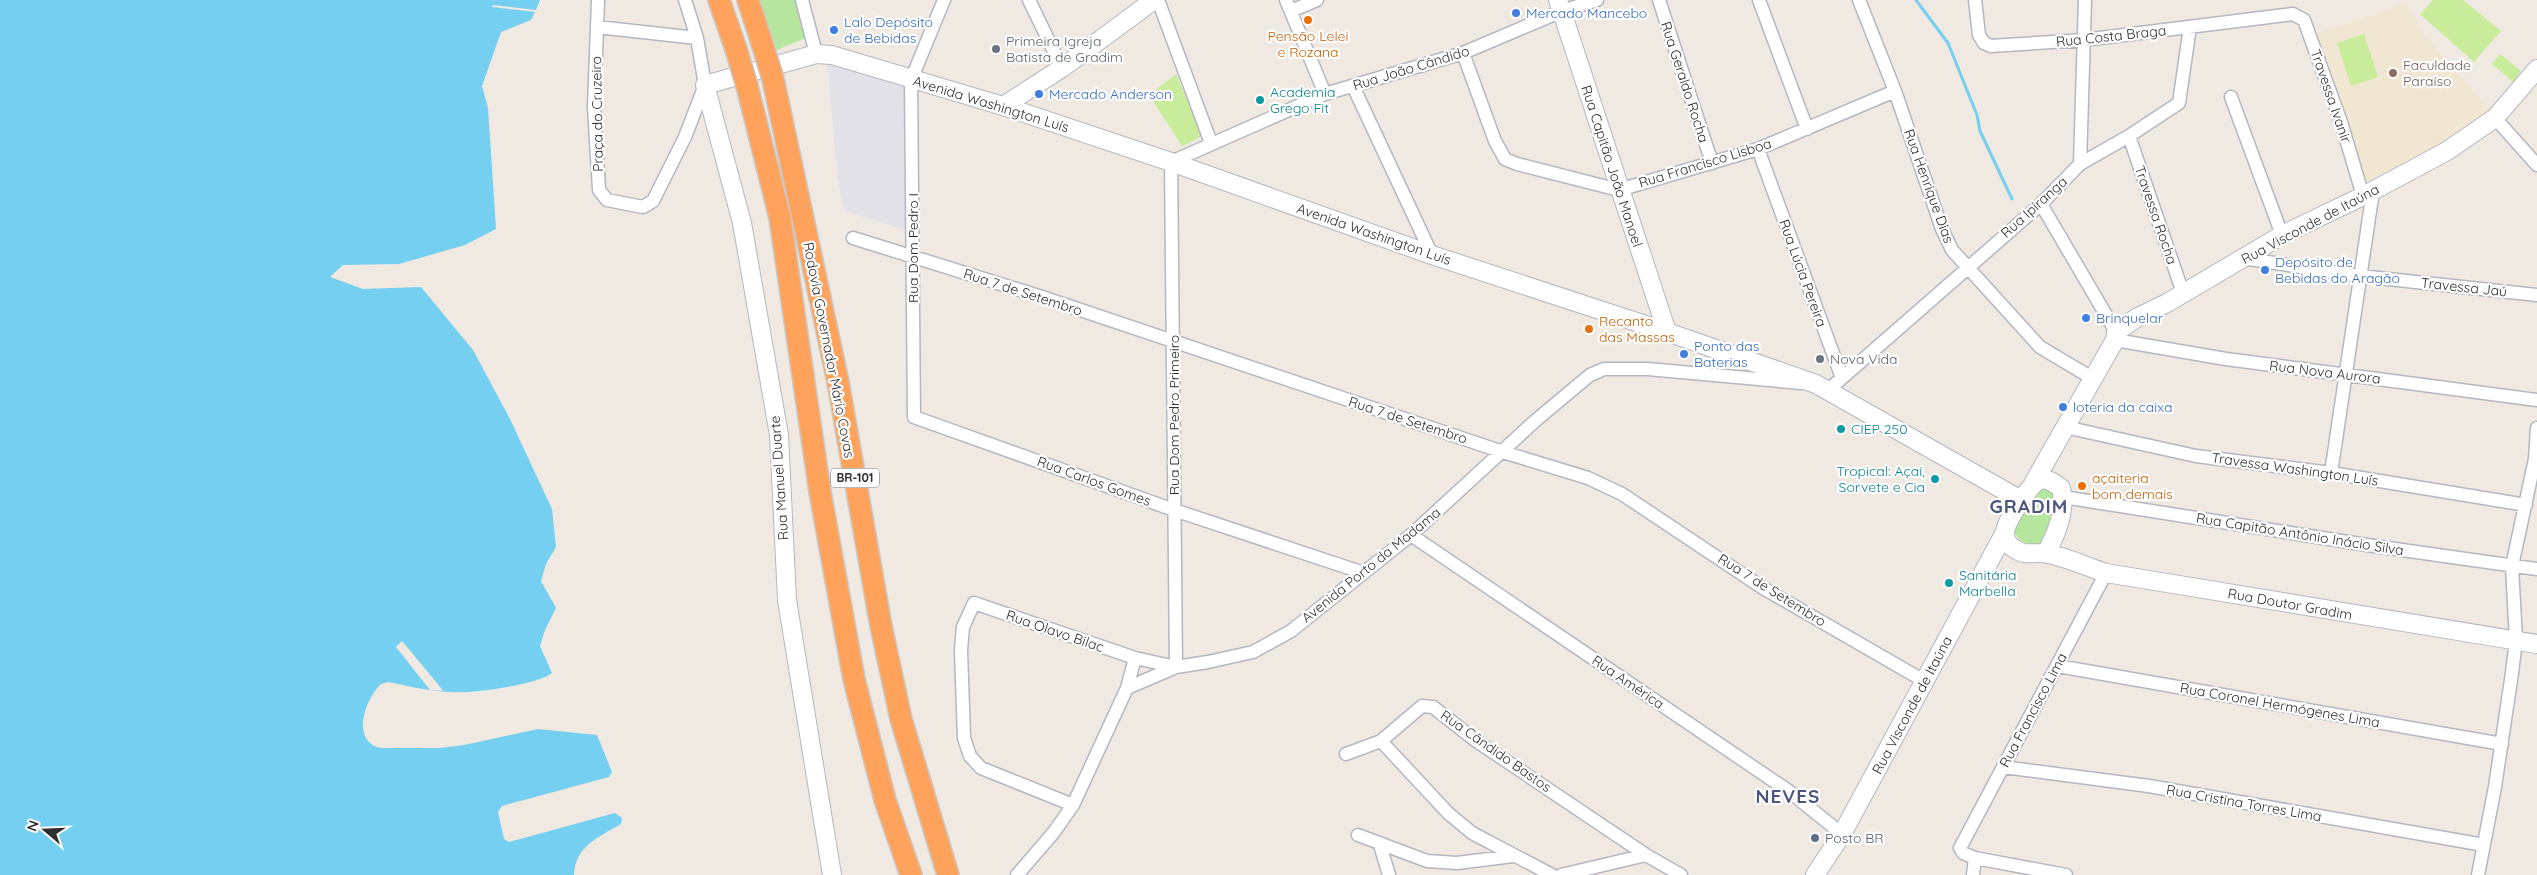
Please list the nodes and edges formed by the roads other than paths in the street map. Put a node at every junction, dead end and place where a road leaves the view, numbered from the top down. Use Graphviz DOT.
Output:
graph roads {
  1 [pos="598,0"];
  2 [pos="685,0"];
  3 [pos="718,0"];
  4 [pos="748,0"];
  5 [pos="802,0"];
  6 [pos="944,0"];
  7 [pos="1029,0"];
  8 [pos="1154,0"];
  9 [pos="1158,0"];
  10 [pos="1317,0"];
  11 [pos="1597,0"];
  12 [pos="1659,0"];
  13 [pos="1759,0"];
  14 [pos="1859,0"];
  15 [pos="1976,0"];
  16 [pos="2085,0"];
  17 [pos="1560,5"];
  18 [pos="1289,6"];
  19 [pos="2282,14"];
  20 [pos="597,27"];
  21 [pos="2190,28"];
  22 [pos="697,38"];
  23 [pos="2084,40"];
  24 [pos="1463,53"];
  25 [pos="816,54"];
  26 [pos="1062,68"];
  27 [pos="2537,69"];
  28 [pos="911,80"];
  29 [pos="705,85"];
  30 [pos="1353,86"];
  31 [pos="1895,91"];
  32 [pos="1326,94"];
  33 [pos="2231,97"];
  34 [pos="1003,106"];
  35 [pos="2495,118"];
  36 [pos="1807,129"];
  37 [pos="2129,136"];
  38 [pos="1210,143"];
  39 [pos="1758,149"];
  40 [pos="1171,162"];
  41 [pos="1712,163"];
  42 [pos="2080,164"];
  43 [pos="2537,165"];
  44 [pos="1619,190"];
  45 [pos="2368,193"];
  46 [pos="2041,204"];
  47 [pos="2282,236"];
  48 [pos="853,238"];
  49 [pos="1432,255"];
  50 [pos="913,258"];
  51 [pos="2242,258"];
  52 [pos="1968,266"];
  53 [pos="2360,276"];
  54 [pos="2183,293"];
  55 [pos="2537,295"];
  56 [pos="1667,332"];
  57 [pos="2115,336"];
  58 [pos="1174,342"];
  59 [pos="2344,374"];
  60 [pos="1842,378"];
  61 [pos="2092,378"];
  62 [pos="1822,387"];
  63 [pos="2537,400"];
  64 [pos="914,417"];
  65 [pos="2065,427"];
  66 [pos="2537,428"];
  67 [pos="1503,452"];
  68 [pos="2536,459"];
  69 [pos="2046,460"];
  70 [pos="2331,473"];
  71 [pos="2034,482"];
  72 [pos="2062,492"];
  73 [pos="2021,500"];
  74 [pos="2526,505"];
  75 [pos="1174,510"];
  76 [pos="2005,532"];
  77 [pos="1411,535"];
  78 [pos="2046,553"];
  79 [pos="2024,555"];
  80 [pos="2512,566"];
  81 [pos="2537,569"];
  82 [pos="1361,572"];
  83 [pos="1982,572"];
  84 [pos="2106,573"];
  85 [pos="2516,640"];
  86 [pos="2537,644"];
  87 [pos="1135,658"];
  88 [pos="2058,666"];
  89 [pos="1176,667"];
  90 [pos="1926,682"];
  91 [pos="1127,688"];
  92 [pos="1381,741"];
  93 [pos="2502,744"];
  94 [pos="1346,754"];
  95 [pos="2003,767"];
  96 [pos="1073,805"];
  97 [pos="1842,834"];
  98 [pos="1358,835"];
  99 [pos="1380,845"];
  100 [pos="2484,845"];
  101 [pos="1646,855"];
  102 [pos="1513,856"];
  103 [pos="1975,858"];
  104 [pos="832,875"];
  105 [pos="911,875"];
  106 [pos="948,875"];
  107 [pos="1017,875"];
  108 [pos="1389,875"];
  109 [pos="1552,875"];
  110 [pos="1561,875"];
  111 [pos="1681,875"];
  112 [pos="1815,875"];
  113 [pos="1972,875"];
  114 [pos="2066,875"];
  115 [pos="2478,875"];
  1 -- 20 [label="street, Praça do Cruzeiro"];
  2 -- 22 [label="street"];
  3 -- 105 [label="highway, Rodovia Governador Mário Covas / BR-101, bridge"];
  4 -- 106 [label="highway, Rodovia Governador Mário Covas / BR-101, bridge"];
  5 -- 25 [label="street"];
  6 -- 28 [label="street"];
  7 -- 26 [label="street"];
  8 -- 26 [label="street"];
  9 -- 38 [label="street"];
  10 -- 18 [label="street"];
  11 -- 17 [label="street, Rua João Cândido"];
  12 -- 41 [label="street, Rua Geraldo Rocha"];
  13 -- 36 [label="street"];
  14 -- 31 [label="street, Rua Henrique Dias"];
  15 -- 23 [label="street, Rua Costa Braga"];
  16 -- 23 [label="street"];
  17 -- 24 [label="street, Rua João Cândido"];
  17 -- 44 [label="street, Rua Capitão João Manoel"];
  18 -- 32 [label="street"];
  19 -- 21 [label="street, Rua Costa Braga"];
  19 -- 45 [label="street, Travessa Ivanir"];
  20 -- 22 [label="street"];
  20 -- 29 [label="street, Praça do Cruzeiro"];
  21 -- 23 [label="street, Rua Costa Braga"];
  21 -- 37 [label="street, Rua Ipiranga"];
  22 -- 29 [label="street"];
  23 -- 42 [label="street"];
  24 -- 30 [label="street, Rua João Cândido"];
  24 -- 44 [label="street"];
  25 -- 28 [label="street, Avenida Washington Luís"];
  25 -- 29 [label="street, Avenida Washington Luís"];
  26 -- 34 [label="street"];
  27 -- 35 [label="street, Rua Visconde de Itaúna"];
  28 -- 34 [label="street, Avenida Washington Luís"];
  28 -- 50 [label="street, Rua Dom Pedro I"];
  29 -- 104 [label="street, Rua Manuel Duarte"];
  30 -- 32 [label="street, Rua João Cândido"];
  30 -- 49 [label="street"];
  31 -- 36 [label="street, Rua Francisco Lisboa"];
  31 -- 52 [label="street, Rua Henrique Dias"];
  32 -- 38 [label="street, Rua João Cândido"];
  33 -- 47 [label="street"];
  34 -- 40 [label="street, Avenida Washington Luís"];
  35 -- 43 [label="street"];
  35 -- 45 [label="street, Rua Visconde de Itaúna"];
  36 -- 39 [label="street, Rua Francisco Lisboa"];
  37 -- 42 [label="street, Rua Ipiranga"];
  37 -- 54 [label="street, Travessa Rocha"];
  38 -- 40 [label="street, Rua João Cândido"];
  39 -- 41 [label="street, Rua Francisco Lisboa"];
  39 -- 60 [label="street, Rua Lúcia Pereira"];
  40 -- 49 [label="street, Avenida Washington Luís"];
  40 -- 58 [label="street, Rua Dom Pedro Primeiro"];
  41 -- 44 [label="street, Rua Francisco Lisboa"];
  42 -- 46 [label="street, Rua Ipiranga"];
  44 -- 56 [label="street, Rua Capitão João Manoel"];
  45 -- 47 [label="street, Rua Visconde de Itaúna"];
  45 -- 53 [label="street"];
  46 -- 52 [label="street, Rua Ipiranga"];
  46 -- 57 [label="street"];
  47 -- 51 [label="street, Rua Visconde de Itaúna"];
  48 -- 50 [label="street, Rua 7 de Setembro"];
  49 -- 56 [label="street, Avenida Washington Luís"];
  50 -- 58 [label="street, Rua 7 de Setembro"];
  50 -- 64 [label="street, Rua Dom Pedro I"];
  51 -- 53 [label="street, Travessa Jaú"];
  51 -- 54 [label="street, Rua Visconde de Itaúna"];
  52 -- 60 [label="street, Rua Ipiranga"];
  52 -- 61 [label="street, Rua Henrique Dias"];
  53 -- 55 [label="street, Travessa Jaú"];
  53 -- 59 [label="street"];
  54 -- 57 [label="street, Rua Visconde de Itaúna"];
  56 -- 62 [label="street, Avenida Washington Luís"];
  57 -- 59 [label="street, Rua Nova Aurora"];
  57 -- 61 [label="street, Rua Visconde de Itaúna"];
  58 -- 67 [label="street, Rua 7 de Setembro"];
  58 -- 75 [label="street, Rua Dom Pedro Primeiro"];
  59 -- 63 [label="street, Rua Nova Aurora"];
  59 -- 70 [label="street"];
  60 -- 62 [label="street"];
  61 -- 65 [label="street, Rua Visconde de Itaúna"];
  62 -- 67 [label="street, Avenida Porto da Madama"];
  62 -- 73 [label="street, Avenida Washington Luís"];
  64 -- 75 [label="street, Rua Carlos Gomes"];
  65 -- 69 [label="street, Rua Visconde de Itaúna"];
  65 -- 70 [label="street, Travessa Washington Luís"];
  66 -- 68 [label="street"];
  67 -- 77 [label="street, Avenida Porto da Madama"];
  67 -- 90 [label="street, Rua 7 de Setembro"];
  68 -- 74 [label="street"];
  69 -- 71 [label="street, Rua Visconde de Itaúna"];
  69 -- 72 [label="street"];
  70 -- 74 [label="street, Travessa Washington Luís"];
  71 -- 72 [label="street"];
  71 -- 73 [label="street, Rua Visconde de Itaúna"];
  72 -- 78 [label="street"];
  72 -- 80 [label="street, Rua Capitão Antônio Inácio Silva"];
  73 -- 76 [label="street, Rua Visconde de Itaúna"];
  74 -- 80 [label="street"];
  75 -- 82 [label="street, Rua Carlos Gomes"];
  75 -- 89 [label="street, Rua Dom Pedro Primeiro"];
  76 -- 79 [label="street"];
  76 -- 83 [label="street, Rua Visconde de Itaúna"];
  77 -- 82 [label="street, Avenida Porto da Madama"];
  77 -- 97 [label="street, Rua América"];
  78 -- 79 [label="street"];
  78 -- 84 [label="street, Rua Doutor Gradim"];
  79 -- 83 [label="street"];
  80 -- 81 [label="street, Rua Capitão Antônio Inácio Silva"];
  80 -- 85 [label="street"];
  82 -- 89 [label="street, Avenida Porto da Madama"];
  83 -- 90 [label="street, Rua Visconde de Itaúna"];
  84 -- 85 [label="street, Rua Doutor Gradim"];
  84 -- 88 [label="street, Rua Francisco Lima"];
  85 -- 86 [label="street, Rua Doutor Gradim"];
  85 -- 93 [label="street"];
  87 -- 89 [label="street, Avenida Porto da Madama"];
  87 -- 91 [label="street"];
  87 -- 96 [label="street, Rua Olavo Bilac"];
  88 -- 93 [label="street, Rua Coronel Hermógenes Lima"];
  88 -- 95 [label="street, Rua Francisco Lima"];
  89 -- 91 [label="street"];
  90 -- 97 [label="street, Rua Visconde de Itaúna"];
  91 -- 96 [label="street"];
  92 -- 94 [label="street"];
  92 -- 101 [label="street, Rua Cândido Bastos"];
  92 -- 102 [label="street"];
  93 -- 100 [label="street"];
  95 -- 100 [label="street, Rua Cristina Torres Lima"];
  95 -- 103 [label="street, Rua Francisco Lima"];
  96 -- 107 [label="street"];
  97 -- 112 [label="street, Rua Visconde de Itaúna"];
  98 -- 99 [label="street"];
  99 -- 102 [label="street"];
  99 -- 108 [label="street"];
  100 -- 115 [label="street"];
  101 -- 110 [label="street"];
  101 -- 111 [label="street, Rua Cândido Bastos"];
  102 -- 109 [label="street"];
  103 -- 113 [label="street"];
  103 -- 114 [label="street"];
}
